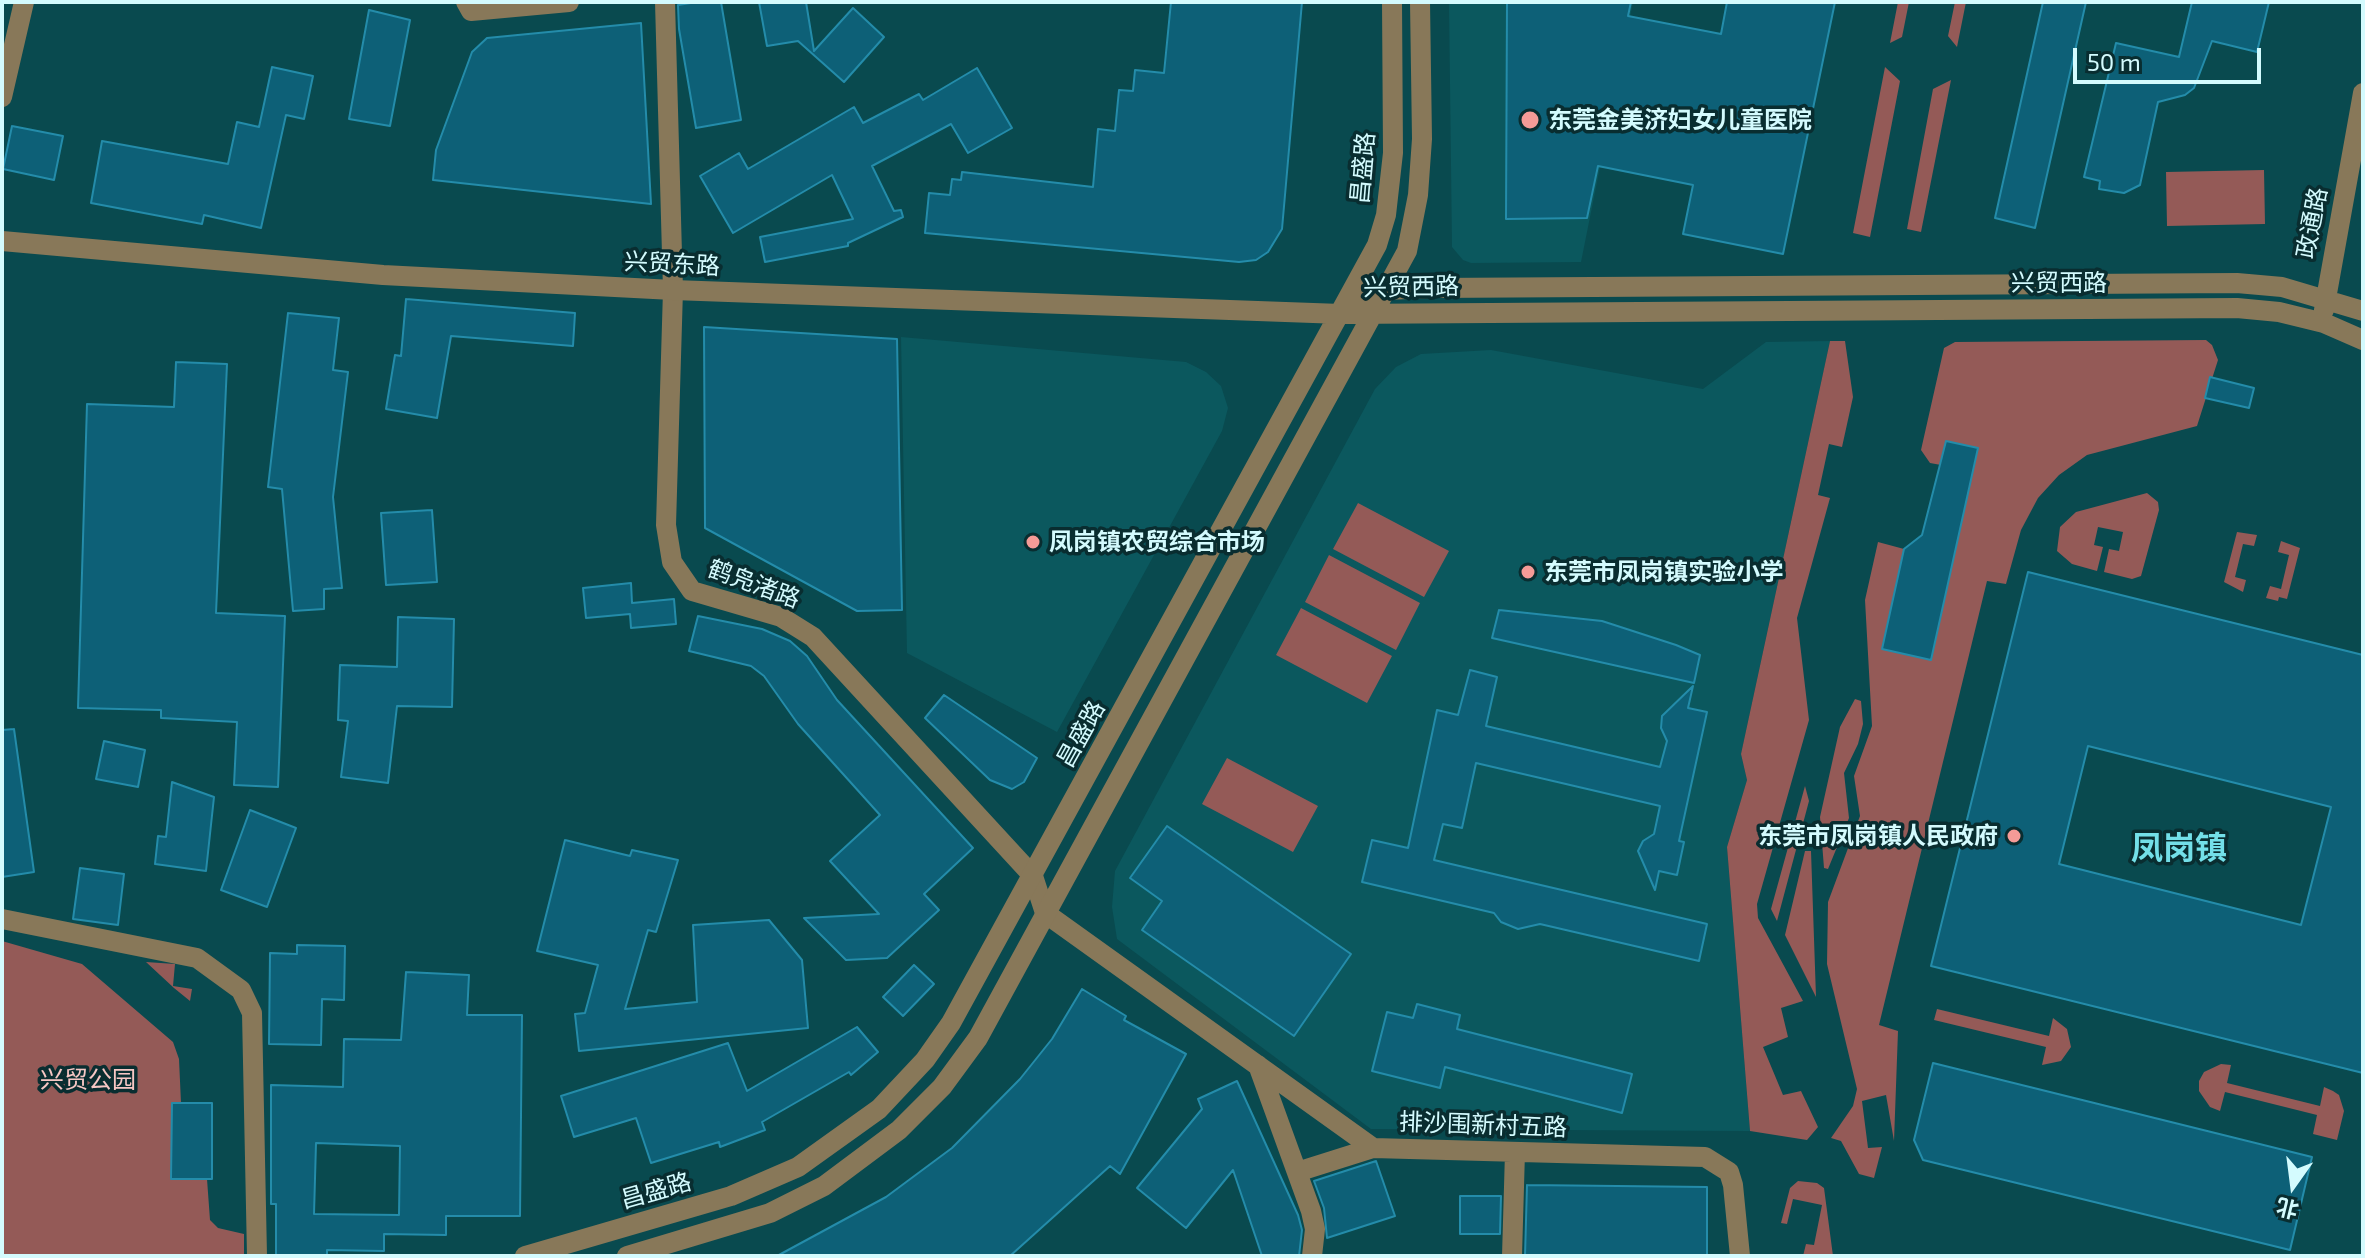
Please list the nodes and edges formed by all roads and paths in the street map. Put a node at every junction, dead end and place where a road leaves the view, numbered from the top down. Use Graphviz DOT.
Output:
graph roads {
  1 [pos="24,2"];
  2 [pos="466,2"];
  3 [pos="569,2"];
  4 [pos="665,2"];
  5 [pos="1392,2"];
  6 [pos="1420,2"];
  7 [pos="2363,93"];
  8 [pos="2,97"];
  9 [pos="2,241"];
  10 [pos="673,290"];
  11 [pos="1386,290"];
  12 [pos="2324,297"];
  13 [pos="2363,311"];
  14 [pos="1373,313"];
  15 [pos="1341,314"];
  16 [pos="2324,323"];
  17 [pos="2363,340"];
  18 [pos="1033,876"];
  19 [pos="1045,913"];
  20 [pos="2,919"];
  21 [pos="1258,1065"];
  22 [pos="1373,1148"];
  23 [pos="1515,1152"];
  24 [pos="1297,1172"];
  25 [pos="257,1256"];
  26 [pos="525,1256"];
  27 [pos="627,1256"];
  28 [pos="1312,1256"];
  29 [pos="1512,1256"];
  30 [pos="1740,1256"];
  1 -- 8 [label="street"];
  2 -- 3 [label="street"];
  4 -- 10 [label="street, 鹤凫渚路"];
  5 -- 15 [label="street, 昌盛路"];
  6 -- 11 [label="street"];
  7 -- 12 [label="street, 政通路"];
  9 -- 10 [label="street, 兴贸东路"];
  10 -- 15 [label="street, 兴贸东路"];
  10 -- 18 [label="street, 鹤凫渚路"];
  11 -- 12 [label="street, 兴贸西路"];
  11 -- 14 [label="street"];
  11 -- 15 [label="street, 兴贸西路"];
  12 -- 13 [label="street, 兴贸西路"];
  12 -- 16 [label="street, 政通路"];
  13 -- 16 [label="street"];
  14 -- 15 [label="street, 兴贸西路"];
  14 -- 16 [label="street, 兴贸西路"];
  14 -- 19 [label="street"];
  15 -- 18 [label="street, 昌盛路"];
  16 -- 17 [label="street, 兴贸西路"];
  18 -- 19 [label="street, 鹤凫渚路"];
  18 -- 26 [label="street, 昌盛路"];
  19 -- 21 [label="street"];
  19 -- 27 [label="street"];
  20 -- 25 [label="street"];
  21 -- 22 [label="street, 排沙围新村五路"];
  21 -- 24 [label="street"];
  22 -- 23 [label="street, 排沙围新村五路"];
  22 -- 24 [label="street"];
  23 -- 29 [label="street"];
  23 -- 30 [label="street, 排沙围新村五路"];
  24 -- 28 [label="street"];
}
